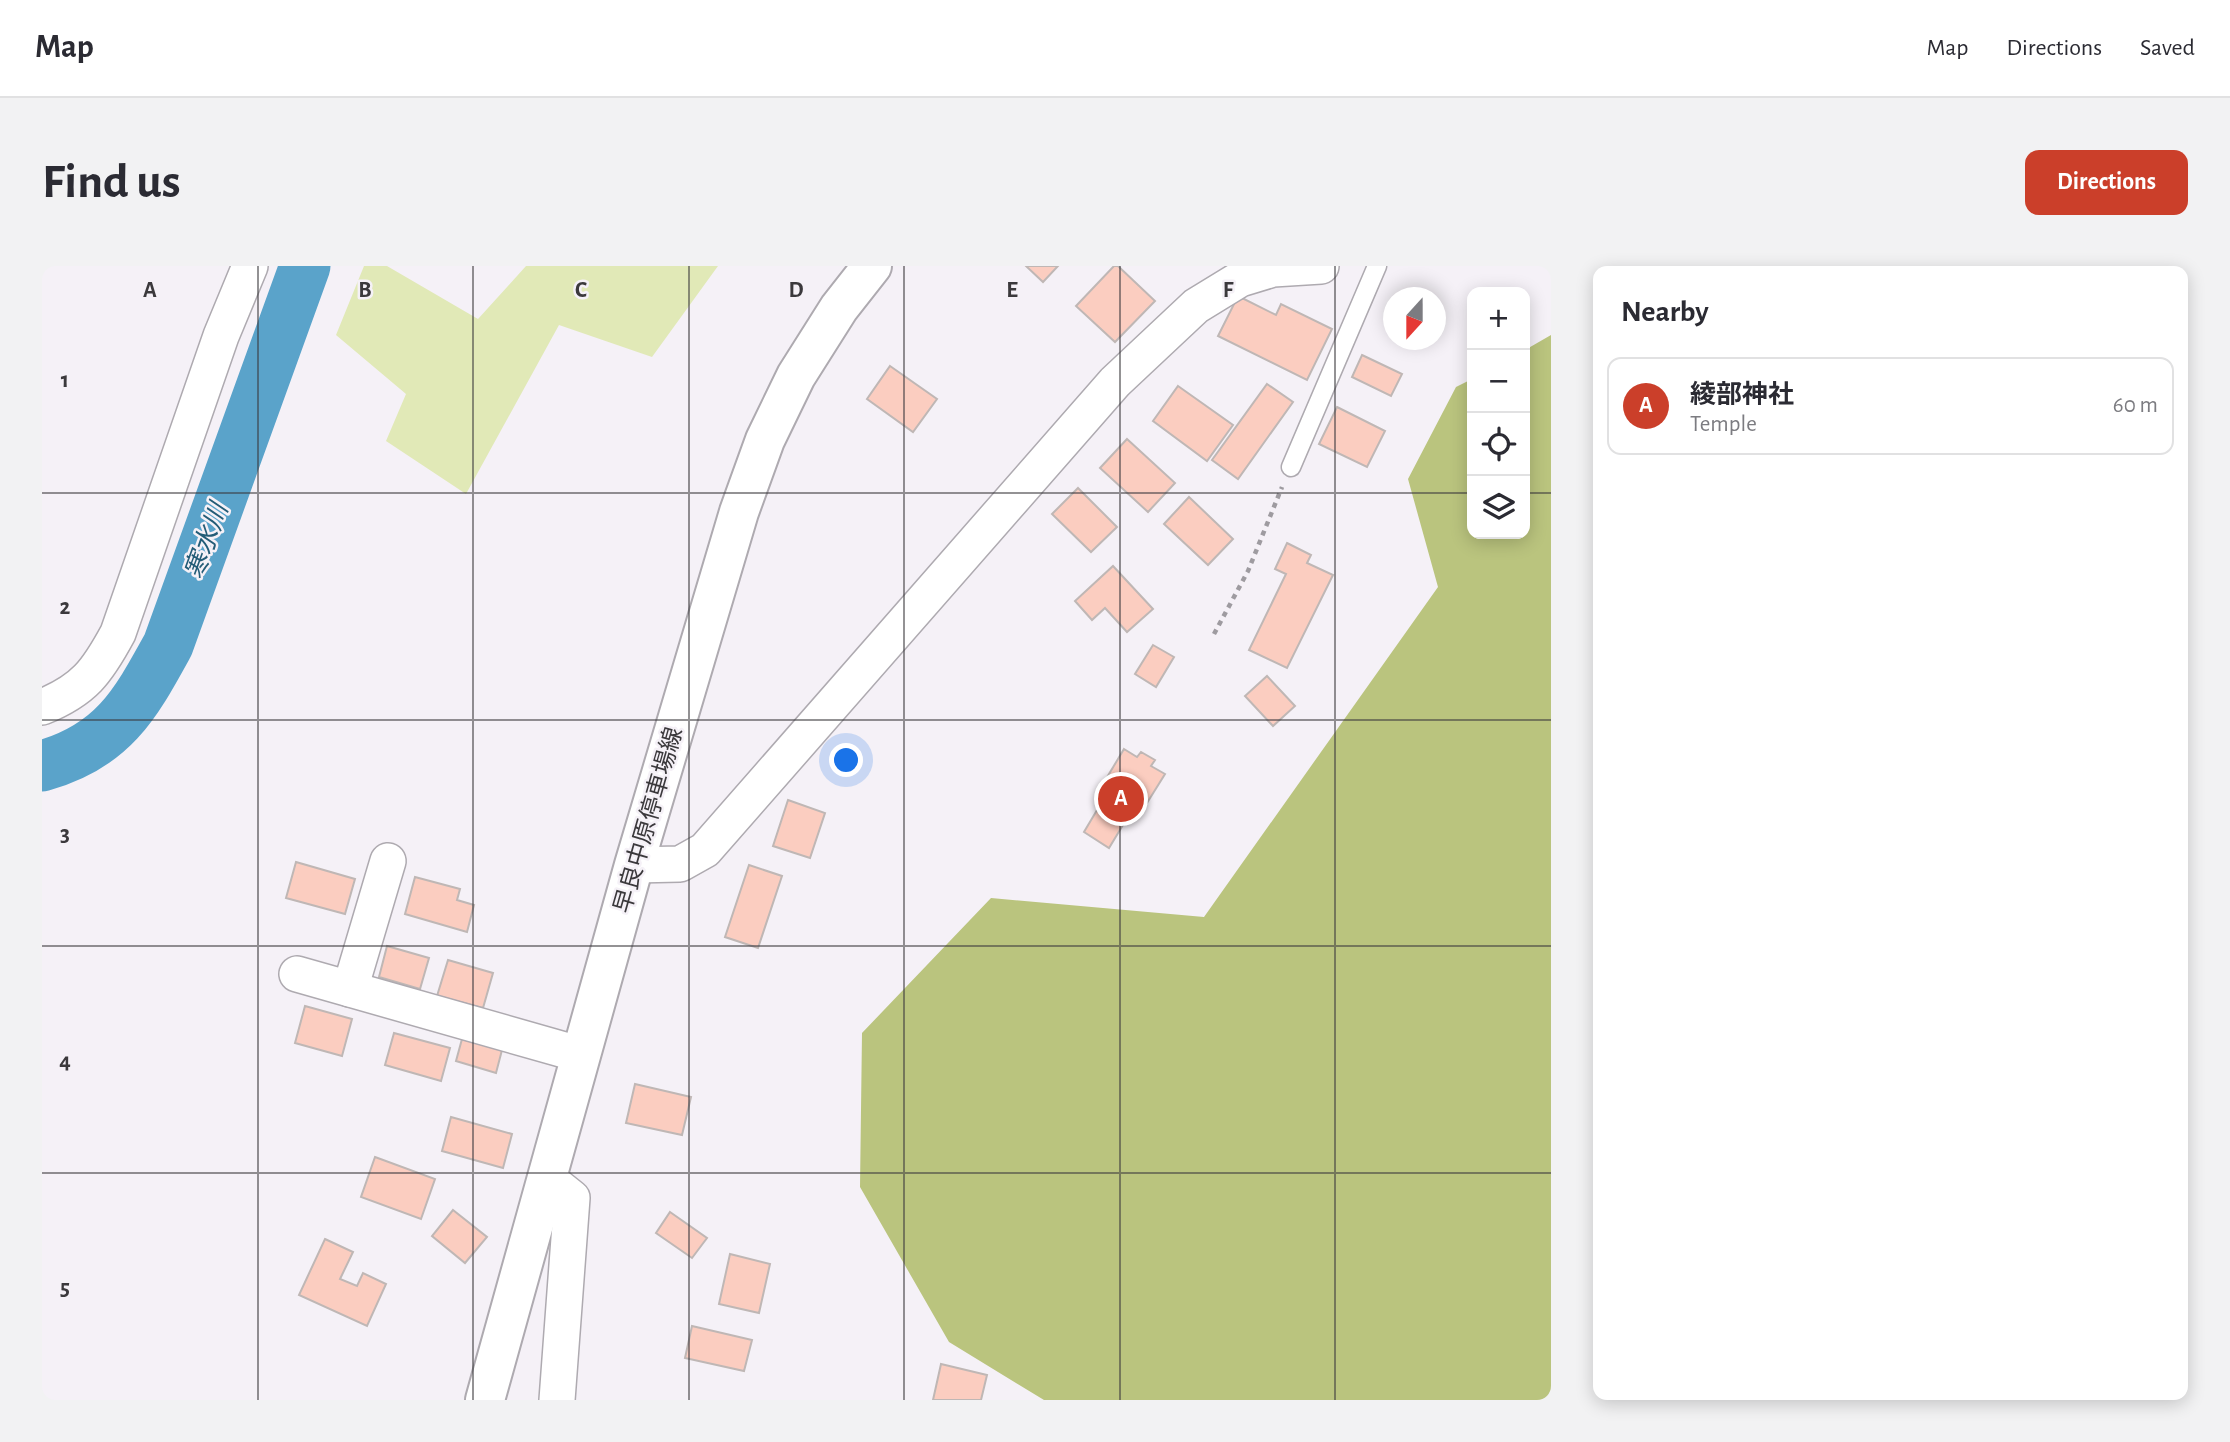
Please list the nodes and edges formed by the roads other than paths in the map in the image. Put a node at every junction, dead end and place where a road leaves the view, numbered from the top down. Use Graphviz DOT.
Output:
graph roads {
  1 [pos="250,266"];
  2 [pos="872,266"];
  3 [pos="1321,266"];
  4 [pos="1377,266"];
  5 [pos="1291,467"];
  6 [pos="42,706"];
  7 [pos="388,861"];
  8 [pos="634,866"];
  9 [pos="297,974"];
  10 [pos="350,989"];
  11 [pos="582,1055"];
  12 [pos="547,1178"];
  13 [pos="485,1400"];
  14 [pos="556,1400"];
  1 -- 6 [label="street"];
  2 -- 8 [label="main road, 早良中原停車場線"];
  3 -- 8 [label="street"];
  4 -- 5 [label="lane"];
  7 -- 10 [label="street"];
  8 -- 11 [label="main road, 早良中原停車場線"];
  9 -- 10 [label="street"];
  10 -- 11 [label="street"];
  11 -- 12 [label="main road, 早良中原停車場線"];
  12 -- 13 [label="main road, 早良中原停車場線"];
  12 -- 14 [label="street"];
}
